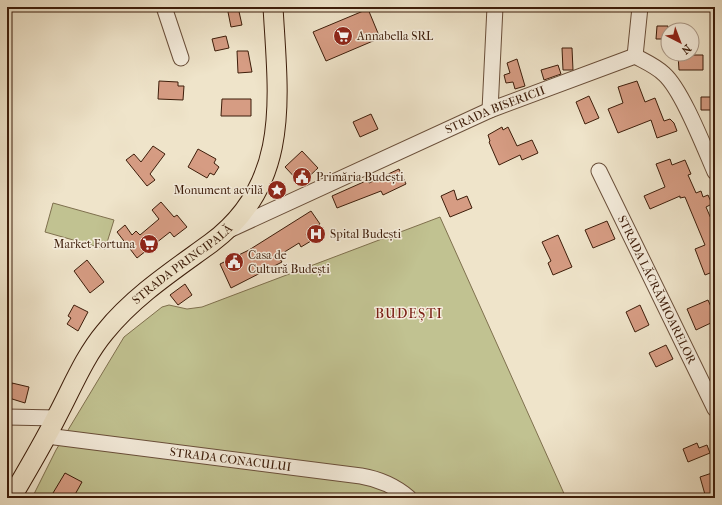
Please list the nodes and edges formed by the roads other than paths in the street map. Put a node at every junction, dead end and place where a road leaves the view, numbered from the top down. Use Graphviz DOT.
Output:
graph roads {
  1 [pos="164,7"];
  2 [pos="273,7"];
  3 [pos="495,7"];
  4 [pos="640,7"];
  5 [pos="635,56"];
  6 [pos="181,58"];
  7 [pos="490,110"];
  8 [pos="599,171"];
  9 [pos="715,172"];
  10 [pos="226,231"];
  11 [pos="715,409"];
  12 [pos="7,417"];
  13 [pos="57,418"];
  14 [pos="47,436"];
  15 [pos="11,498"];
  16 [pos="409,498"];
  1 -- 6 [label="street"];
  2 -- 10 [label="main road, STRADA PRINCIPALĂ"];
  3 -- 7 [label="street"];
  4 -- 5 [label="street"];
  5 -- 7 [label="street, STRADA BISERICII"];
  5 -- 9 [label="street"];
  7 -- 10 [label="street, STRADA BISERICII"];
  8 -- 11 [label="street, STRADA LĂCRĂMIOARELOR"];
  10 -- 13 [label="main road, STRADA PRINCIPALĂ"];
  12 -- 13 [label="street"];
  13 -- 14 [label="main road, STRADA PRINCIPALĂ"];
  14 -- 15 [label="main road, STRADA PRINCIPALĂ"];
  14 -- 16 [label="street, STRADA CONACULUI"];
}
